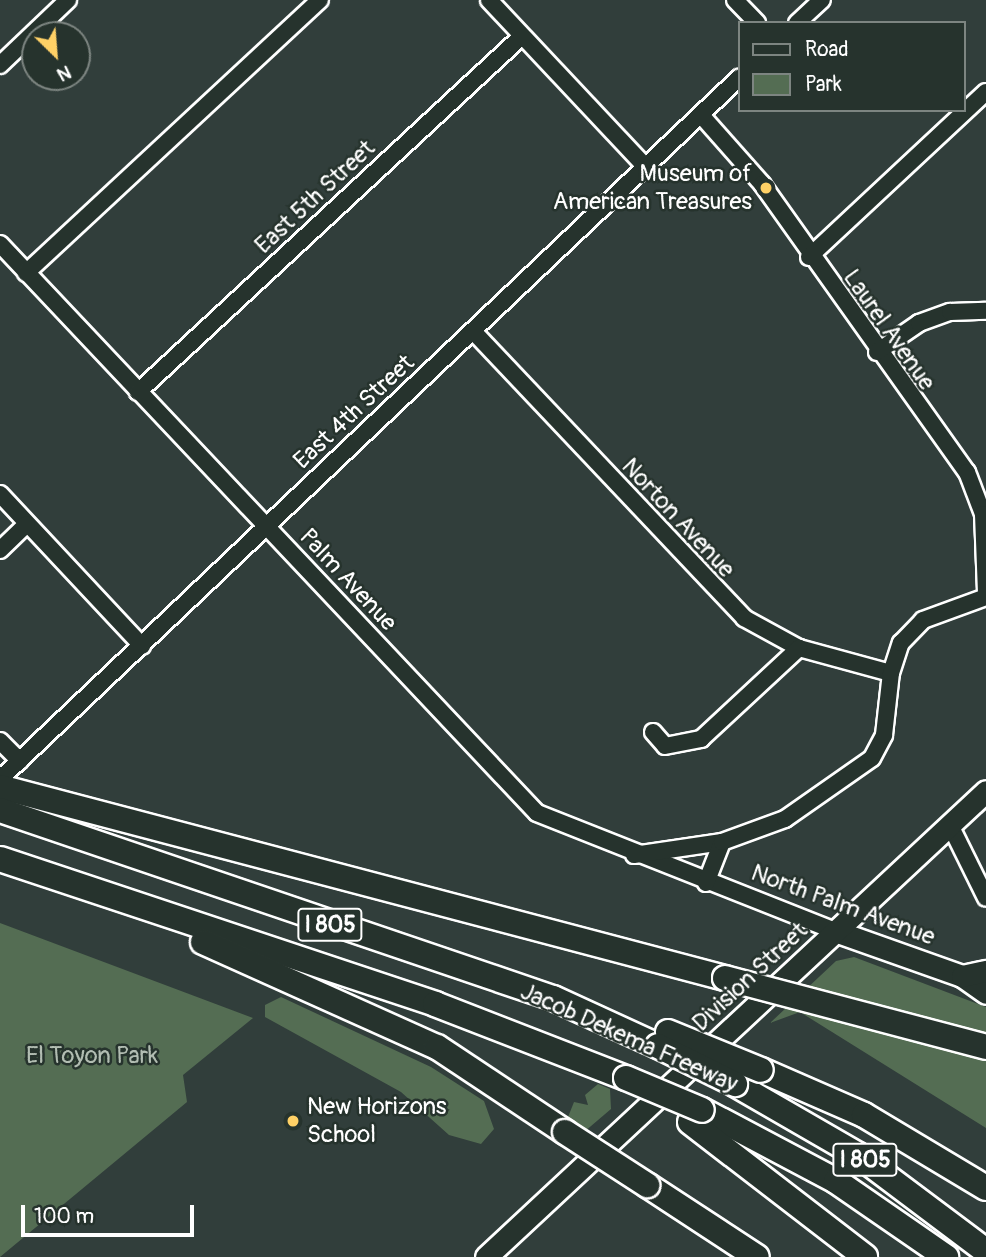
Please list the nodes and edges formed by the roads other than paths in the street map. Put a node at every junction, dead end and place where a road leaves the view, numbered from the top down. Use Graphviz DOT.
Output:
graph roads {
  1 [pos="68,0"];
  2 [pos="320,0"];
  3 [pos="489,0"];
  4 [pos="735,0"];
  5 [pos="821,0"];
  6 [pos="755,21"];
  7 [pos="799,21"];
  8 [pos="522,36"];
  9 [pos="0,65"];
  10 [pos="738,79"];
  11 [pos="986,92"];
  12 [pos="965,112"];
  13 [pos="965,112"];
  14 [pos="701,115"];
  15 [pos="645,166"];
  16 [pos="0,244"];
  17 [pos="809,257"];
  18 [pos="26,273"];
  19 [pos="986,311"];
  20 [pos="473,331"];
  21 [pos="877,352"];
  22 [pos="138,392"];
  23 [pos="0,494"];
  24 [pos="27,524"];
  25 [pos="266,525"];
  26 [pos="0,550"];
  27 [pos="986,595"];
  28 [pos="142,646"];
  29 [pos="799,648"];
  30 [pos="891,673"];
  31 [pos="653,733"];
  32 [pos="0,741"];
  33 [pos="7,774"];
  34 [pos="986,791"];
  35 [pos="0,810"];
  36 [pos="950,825"];
  37 [pos="722,842"];
  38 [pos="634,855"];
  39 [pos="0,859"];
  40 [pos="706,883"];
  41 [pos="84,888"];
  42 [pos="986,898"];
  43 [pos="838,932"];
  44 [pos="986,971"];
  45 [pos="962,976"];
  46 [pos="986,993"];
  47 [pos="663,1039"];
  48 [pos="986,1047"];
  49 [pos="696,1116"];
  50 [pos="986,1188"];
  51 [pos="986,1251"];
  52 [pos="486,1257"];
  53 [pos="757,1257"];
  54 [pos="864,1257"];
  55 [pos="946,1257"];
  1 -- 9 [label="street"];
  2 -- 18 [label="street"];
  3 -- 8 [label="street"];
  4 -- 6 [label="street"];
  5 -- 7 [label="street"];
  8 -- 15 [label="street"];
  8 -- 22 [label="street, East 5th Street"];
  10 -- 14 [label="street, East 4th Street"];
  11 -- 12 [label="street"];
  13 -- 17 [label="street"];
  14 -- 15 [label="street, East 4th Street"];
  14 -- 17 [label="street, Laurel Avenue"];
  15 -- 20 [label="street, East 4th Street"];
  16 -- 18 [label="street, Palm Avenue"];
  17 -- 21 [label="street, Laurel Avenue"];
  18 -- 22 [label="street, Palm Avenue"];
  19 -- 21 [label="street"];
  20 -- 25 [label="street, East 4th Street"];
  20 -- 29 [label="street, Norton Avenue"];
  21 -- 27 [label="street, Laurel Avenue"];
  22 -- 25 [label="street, Palm Avenue"];
  23 -- 24 [label="street"];
  24 -- 26 [label="street"];
  24 -- 28 [label="street"];
  25 -- 28 [label="street, East 4th Street"];
  25 -- 38 [label="street, Palm Avenue"];
  27 -- 30 [label="street"];
  28 -- 33 [label="street, East 4th Street"];
  29 -- 30 [label="street, Norton Avenue"];
  29 -- 31 [label="street"];
  30 -- 37 [label="street"];
  32 -- 33 [label="street"];
  33 -- 48 [label="highway, bridge"];
  34 -- 36 [label="main road, Division Street"];
  35 -- 47 [label="highway, Jacob Dekema Freeway / I 805"];
  36 -- 42 [label="street"];
  36 -- 43 [label="main road, Division Street"];
  37 -- 38 [label="street"];
  37 -- 40 [label="street"];
  38 -- 40 [label="street, Palm Avenue"];
  39 -- 41 [label="highway, Jacob Dekema Freeway / I 805"];
  40 -- 43 [label="street, North Palm Avenue"];
  41 -- 49 [label="highway, Jacob Dekema Freeway / I 805, bridge"];
  41 -- 53 [label="highway, bridge"];
  43 -- 45 [label="main road, North Palm Avenue"];
  43 -- 52 [label="main road, Division Street"];
  44 -- 45 [label="main road"];
  45 -- 46 [label="main road, North Palm Avenue"];
  47 -- 50 [label="highway, bridge"];
  47 -- 51 [label="highway, Jacob Dekema Freeway / I 805, bridge"];
  49 -- 54 [label="highway"];
  49 -- 55 [label="highway, Jacob Dekema Freeway / I 805"];
}
